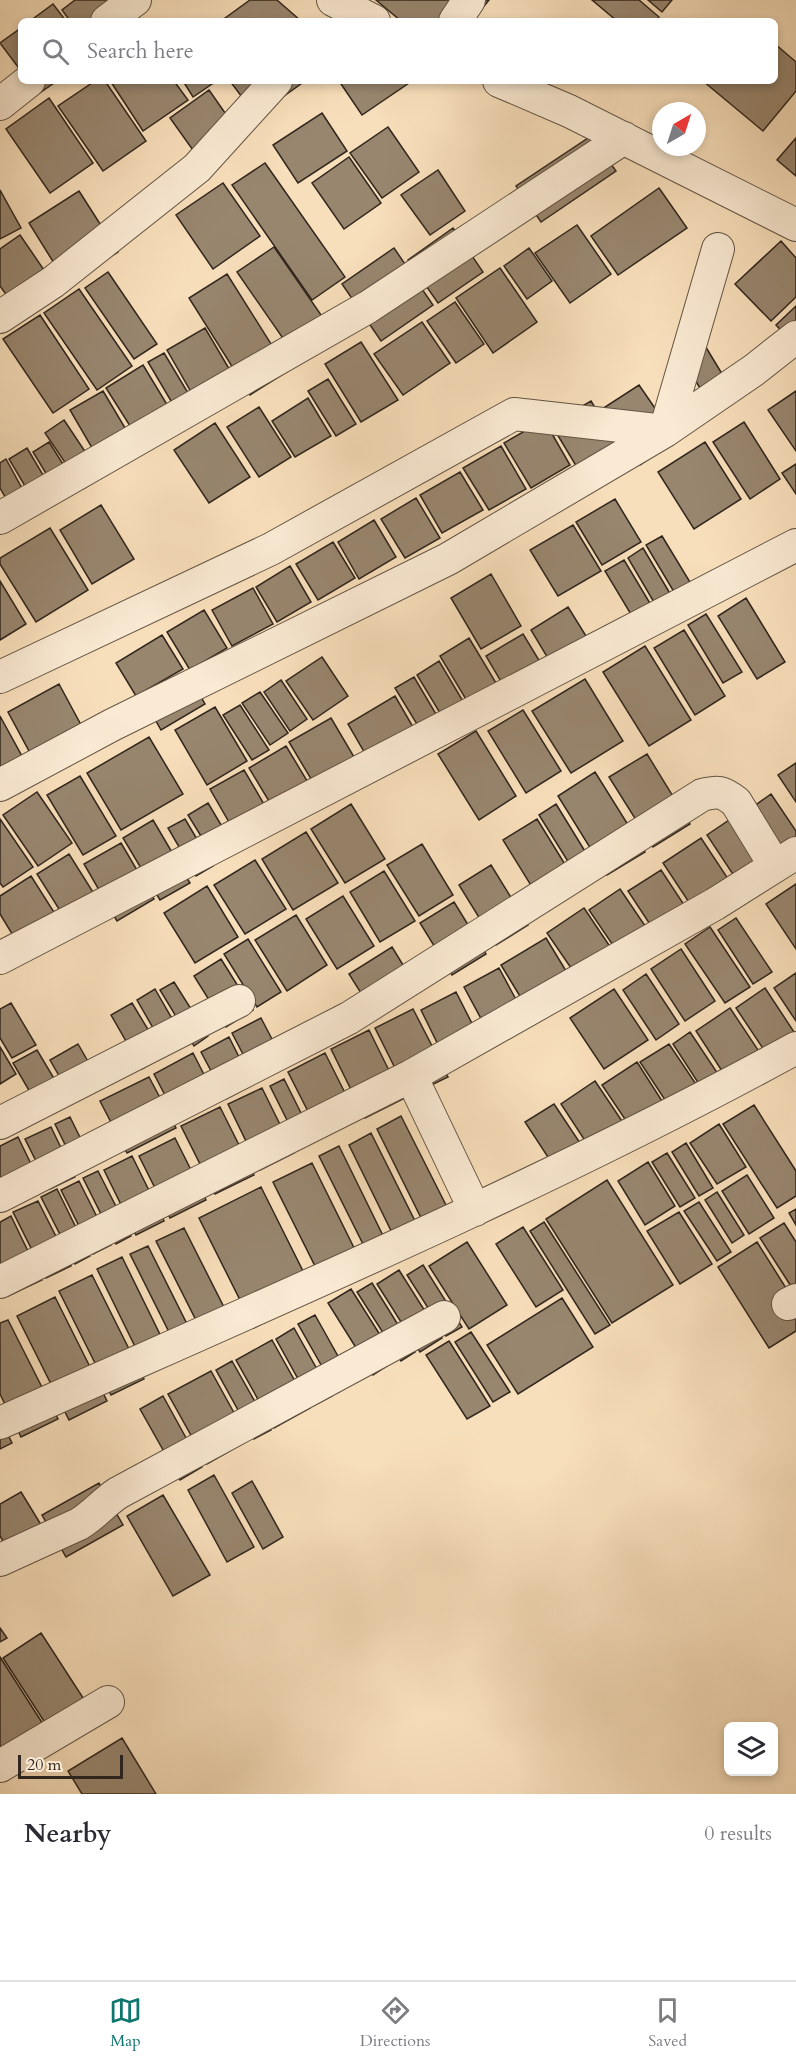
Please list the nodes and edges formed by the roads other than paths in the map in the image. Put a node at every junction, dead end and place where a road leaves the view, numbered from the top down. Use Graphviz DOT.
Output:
graph roads {
  1 [pos="135,0"];
  2 [pos="469,0"];
  3 [pos="336,9"];
  4 [pos="111,18"];
  5 [pos="364,18"];
  6 [pos="456,18"];
  7 [pos="25,84"];
  8 [pos="273,84"];
  9 [pos="506,84"];
  10 [pos="0,104"];
  11 [pos="624,138"];
  12 [pos="796,225"];
  13 [pos="718,249"];
  14 [pos="0,317"];
  15 [pos="796,337"];
  16 [pos="665,430"];
  17 [pos="0,518"];
  18 [pos="795,549"];
  19 [pos="0,677"];
  20 [pos="0,785"];
  21 [pos="786,860"];
  22 [pos="0,958"];
  23 [pos="239,1001"];
  24 [pos="796,1048"];
  25 [pos="411,1076"];
  26 [pos="0,1123"];
  27 [pos="0,1196"];
  28 [pos="475,1210"];
  29 [pos="0,1282"];
  30 [pos="444,1317"];
  31 [pos="0,1423"];
  32 [pos="0,1560"];
  33 [pos="108,1702"];
  34 [pos="0,1766"];
  1 -- 4 [label="street"];
  2 -- 6 [label="street"];
  3 -- 5 [label="street"];
  7 -- 10 [label="street"];
  8 -- 14 [label="street"];
  9 -- 11 [label="street"];
  11 -- 12 [label="street"];
  11 -- 17 [label="street"];
  13 -- 16 [label="street"];
  15 -- 16 [label="street"];
  16 -- 19 [label="street"];
  16 -- 20 [label="street"];
  18 -- 22 [label="street"];
  21 -- 25 [label="street"];
  21 -- 27 [label="street"];
  23 -- 26 [label="street"];
  24 -- 28 [label="street"];
  25 -- 28 [label="street"];
  25 -- 29 [label="street"];
  28 -- 31 [label="street"];
  30 -- 32 [label="street"];
  33 -- 34 [label="street"];
}
